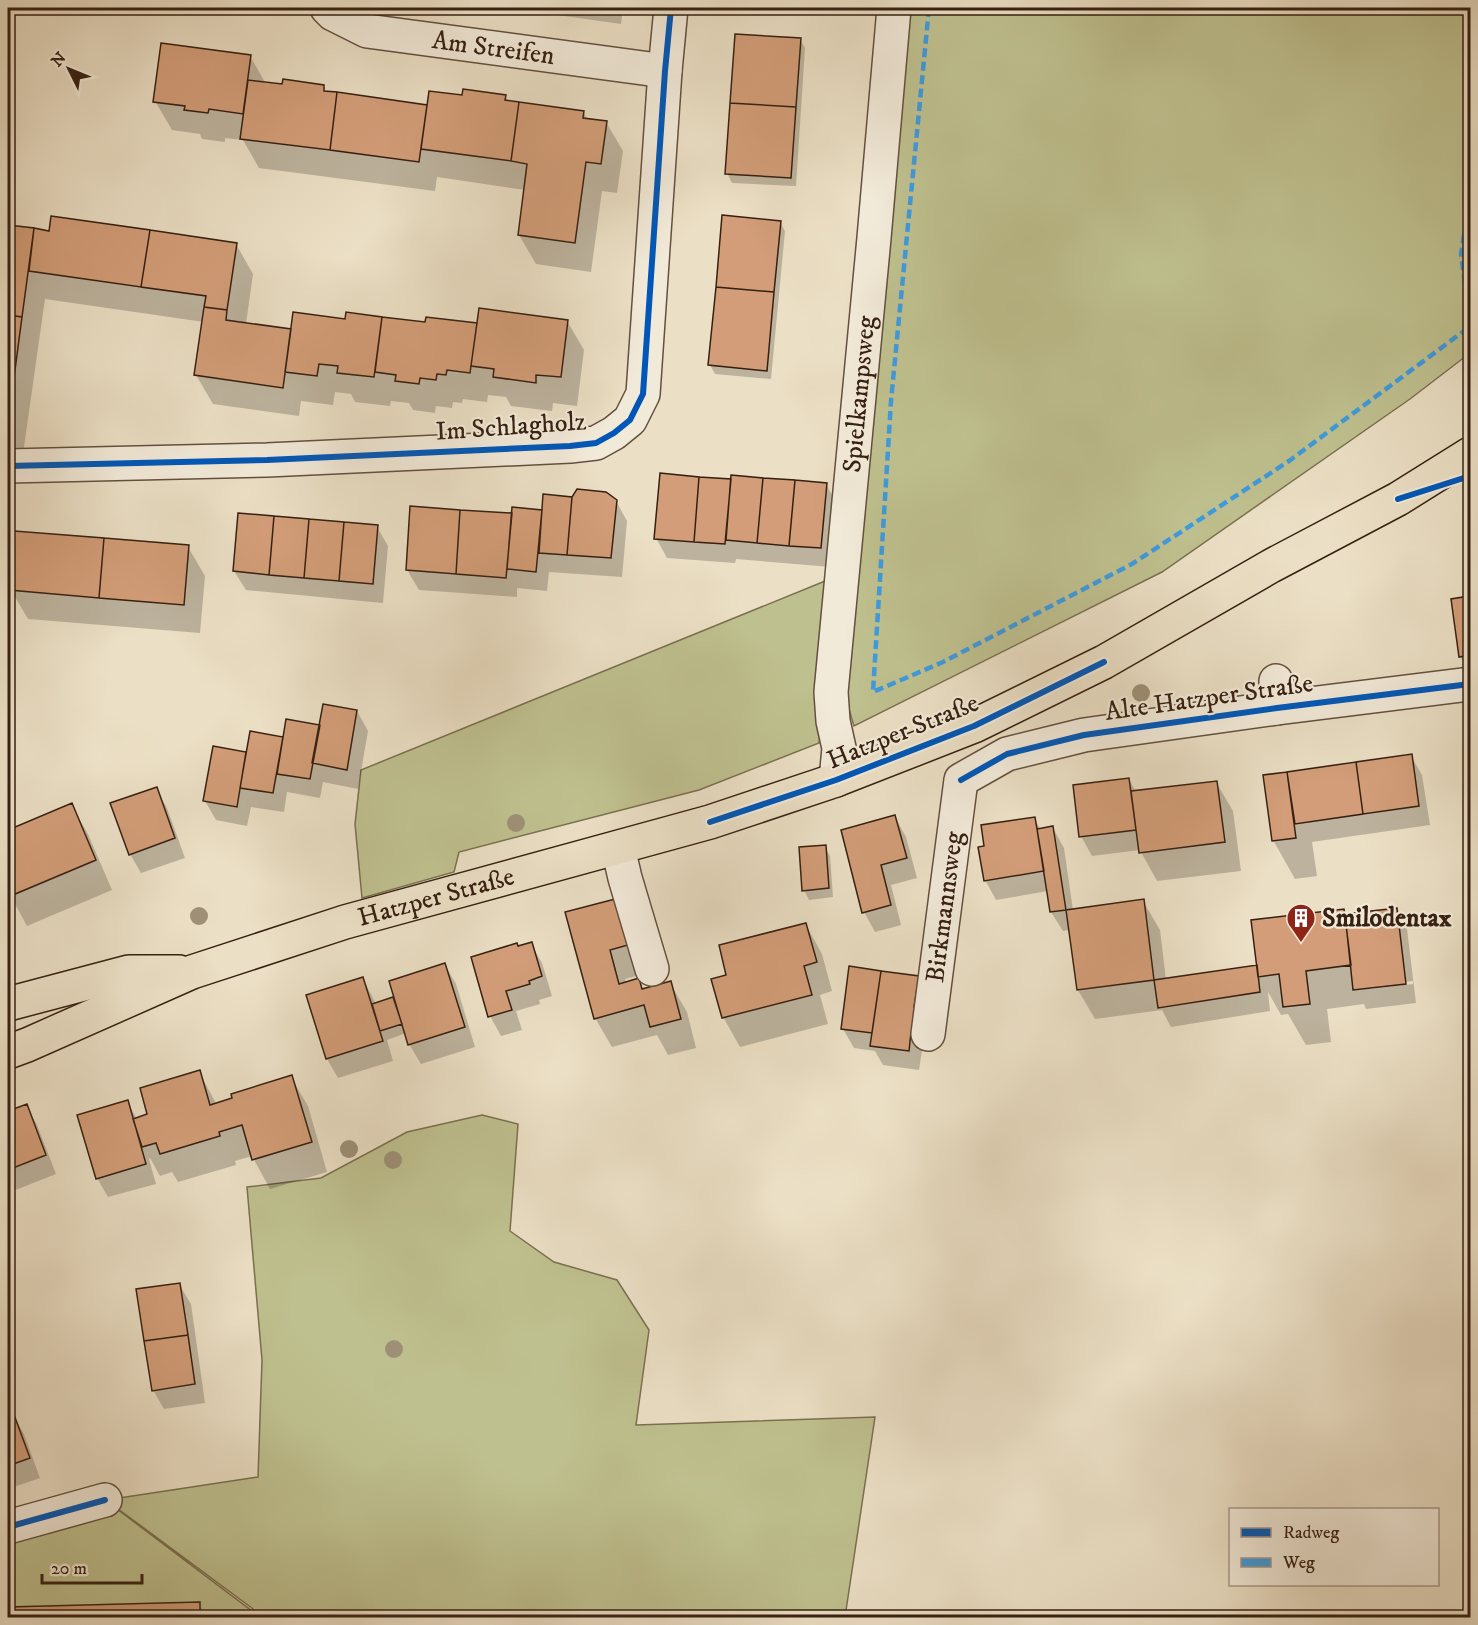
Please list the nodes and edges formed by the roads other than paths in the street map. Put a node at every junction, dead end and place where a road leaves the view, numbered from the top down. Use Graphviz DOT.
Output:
graph roads {
  1 [pos="327,8"];
  2 [pos="671,8"];
  3 [pos="894,8"];
  4 [pos="665,71"];
  5 [pos="1470,454"];
  6 [pos="8,466"];
  7 [pos="1470,476"];
  8 [pos="1398,499"];
  9 [pos="1470,684"];
  10 [pos="836,780"];
  11 [pos="961,780"];
  12 [pos="618,848"];
  13 [pos="652,969"];
  14 [pos="192,972"];
  15 [pos="8,1004"];
  16 [pos="928,1034"];
  17 [pos="8,1052"];
  18 [pos="105,1500"];
  19 [pos="8,1527"];
  1 -- 4 [label="street, Am Streifen"];
  2 -- 4 [label="street, Im Schlagholz"];
  3 -- 10 [label="street, Spielkampsweg"];
  4 -- 6 [label="street, Im Schlagholz"];
  5 -- 8 [label="main road, Hatzper Straße"];
  7 -- 8 [label="main road, Hatzper Straße"];
  8 -- 10 [label="main road, Hatzper Straße"];
  9 -- 11 [label="street, Alte Hatzper Straße"];
  10 -- 12 [label="main road, Hatzper Straße"];
  11 -- 16 [label="street, Birkmannsweg"];
  12 -- 13 [label="street"];
  12 -- 14 [label="main road, Hatzper Straße"];
  14 -- 15 [label="main road, Hatzper Straße"];
  14 -- 17 [label="main road, Hatzper Straße"];
  18 -- 19 [label="street"];
}
